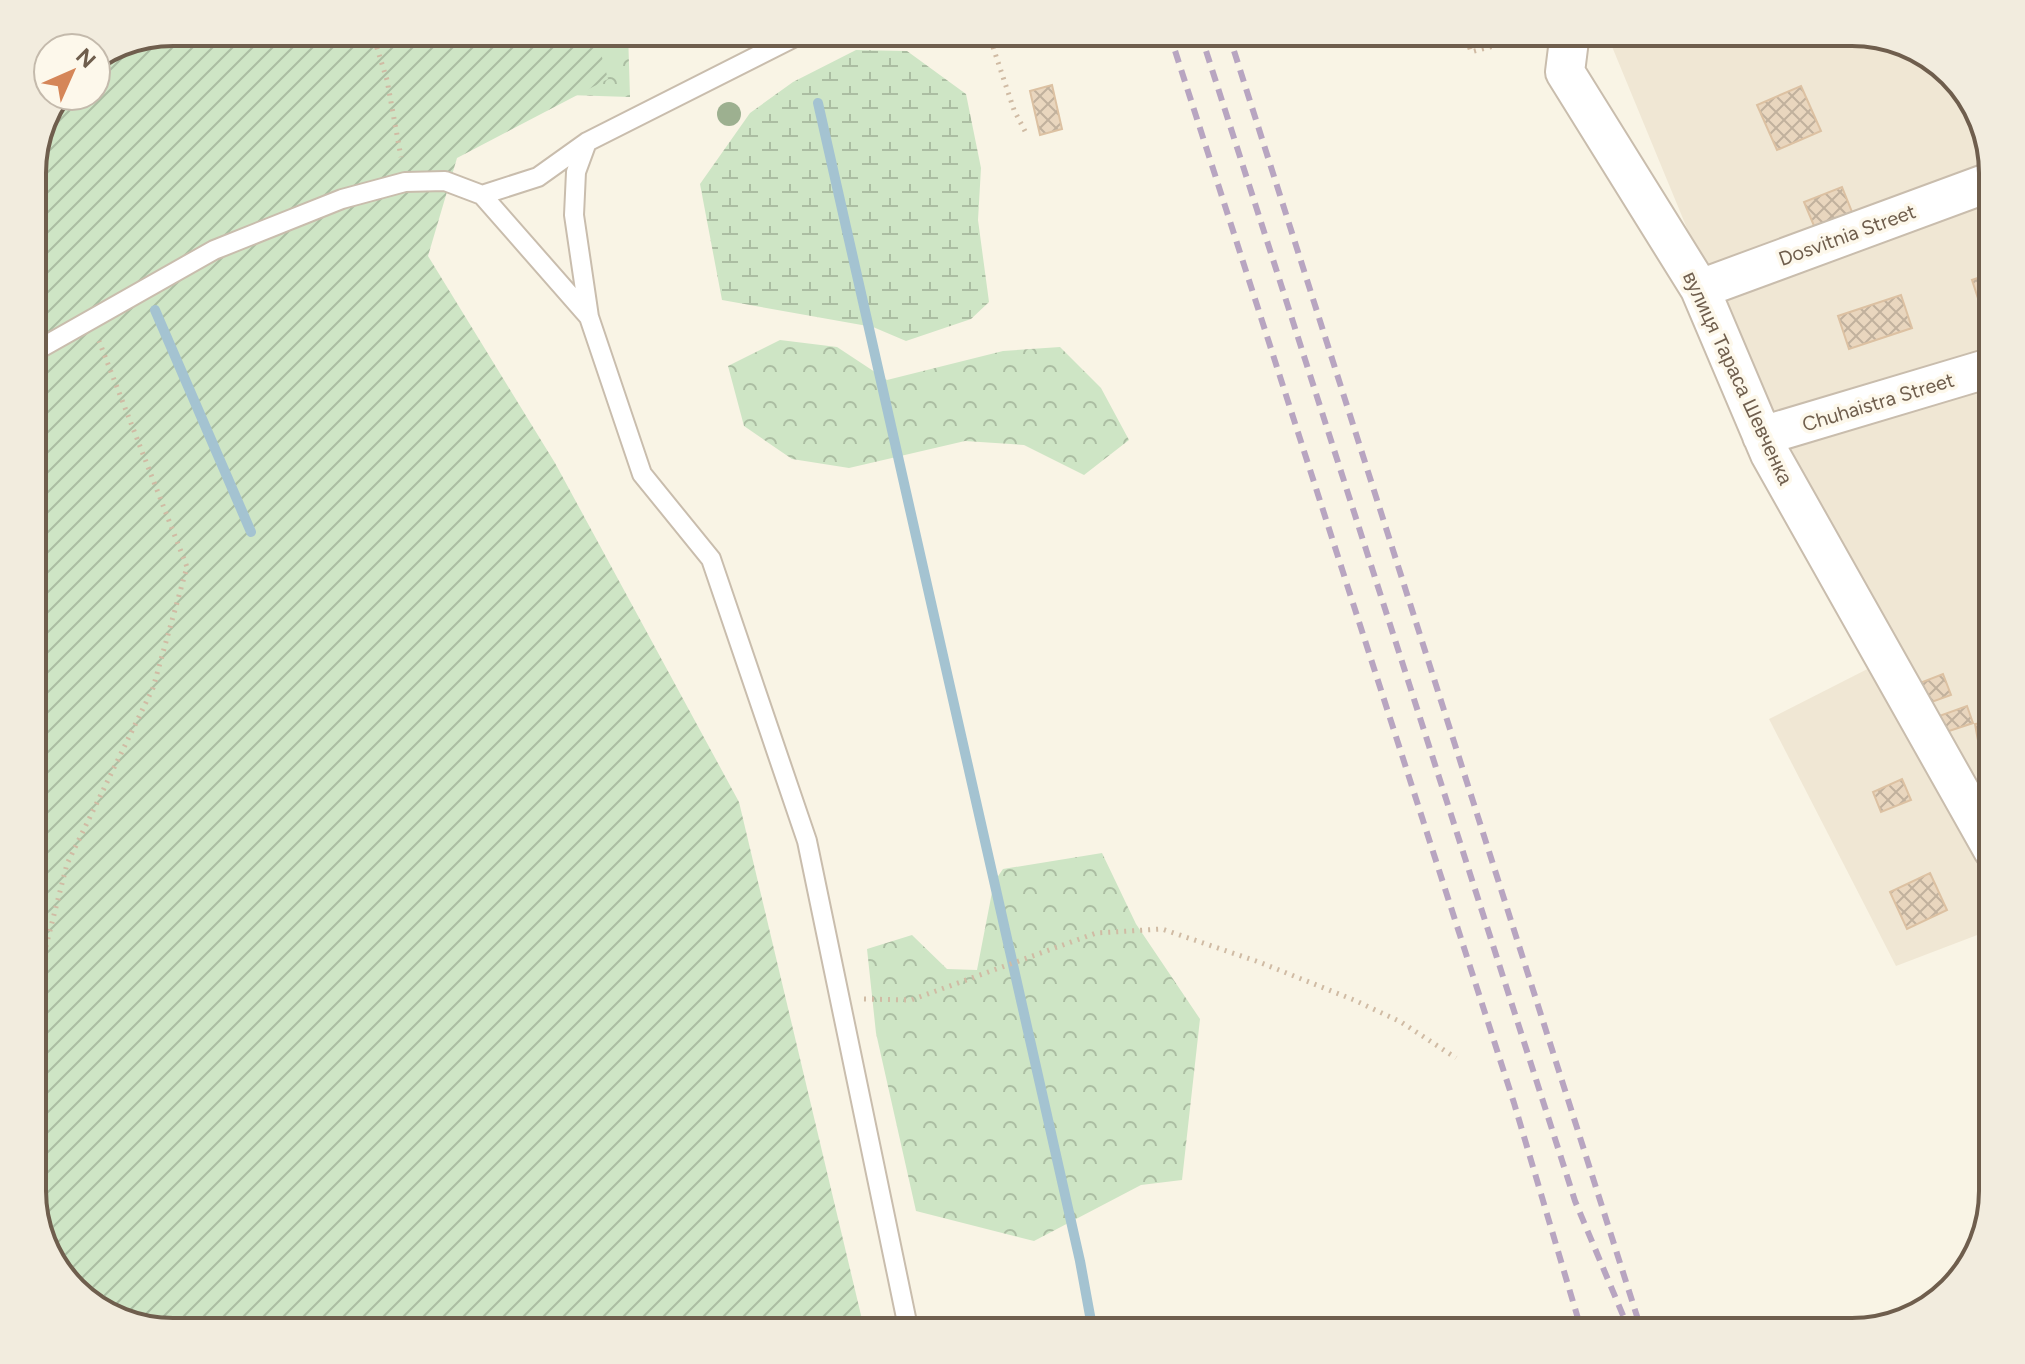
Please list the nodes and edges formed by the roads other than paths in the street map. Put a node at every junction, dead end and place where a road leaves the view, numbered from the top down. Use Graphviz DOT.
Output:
graph roads {
  1 [pos="777,46"];
  2 [pos="1568,46"];
  3 [pos="587,142"];
  4 [pos="1979,186"];
  5 [pos="482,195"];
  6 [pos="1700,289"];
  7 [pos="589,317"];
  8 [pos="46,345"];
  9 [pos="1979,371"];
  10 [pos="1762,436"];
  11 [pos="1979,825"];
  12 [pos="906,1318"];
  1 -- 3 [label="lane"];
  2 -- 6 [label="street, вулиця Тараса Шевченка"];
  3 -- 5 [label="lane"];
  3 -- 7 [label="lane"];
  4 -- 6 [label="street, Dosvitnia Street"];
  5 -- 7 [label="lane"];
  5 -- 8 [label="lane"];
  6 -- 10 [label="street, вулиця Тараса Шевченка"];
  7 -- 12 [label="lane"];
  9 -- 10 [label="street, Chuhaistra Street"];
  10 -- 11 [label="street, вулиця Тараса Шевченка"];
}
